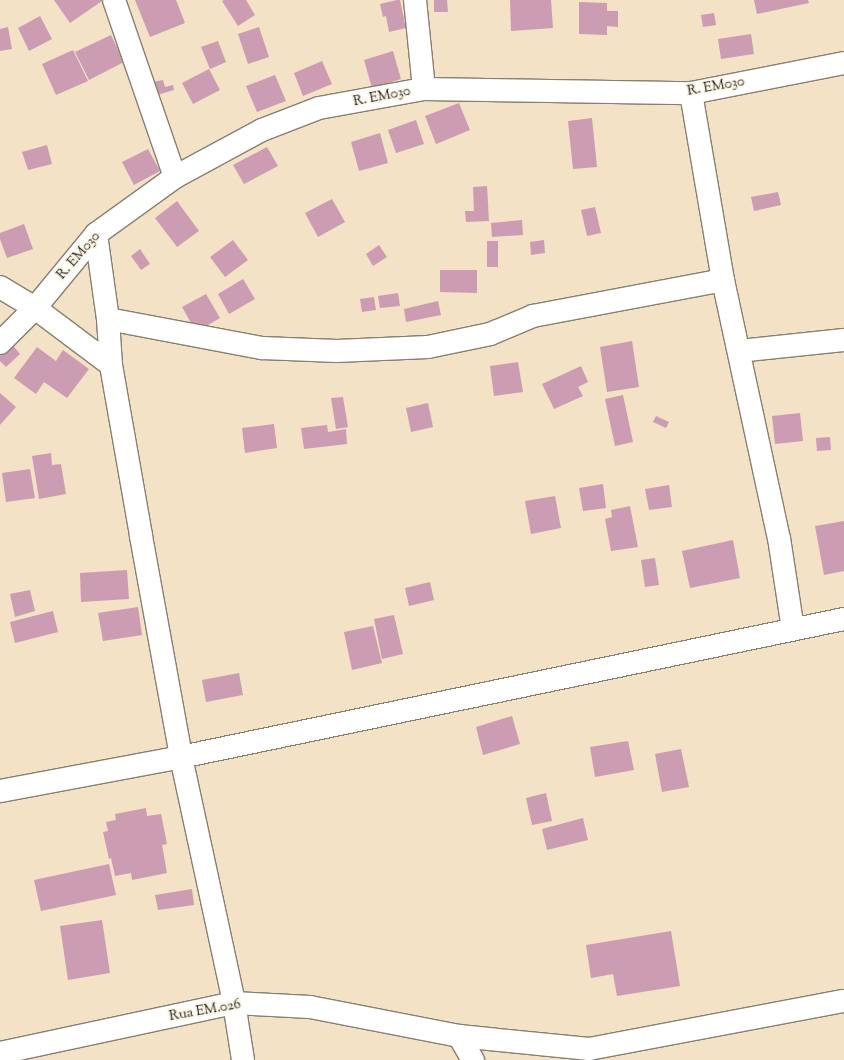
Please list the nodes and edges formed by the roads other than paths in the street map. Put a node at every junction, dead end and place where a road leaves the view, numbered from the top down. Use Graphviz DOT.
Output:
graph roads {
  1 [pos="114,0"];
  2 [pos="415,0"];
  3 [pos="844,63"];
  4 [pos="424,89"];
  5 [pos="691,93"];
  6 [pos="175,177"];
  7 [pos="96,234"];
  8 [pos="723,280"];
  9 [pos="0,286"];
  10 [pos="35,308"];
  11 [pos="108,318"];
  12 [pos="844,340"];
  13 [pos="0,343"];
  14 [pos="739,351"];
  15 [pos="111,365"];
  16 [pos="844,620"];
  17 [pos="792,629"];
  18 [pos="181,757"];
  19 [pos="0,791"];
  20 [pos="844,1001"];
  21 [pos="234,1003"];
  22 [pos="459,1036"];
  23 [pos="0,1053"];
  24 [pos="243,1060"];
  25 [pos="473,1060"];
  1 -- 6 [label="street"];
  2 -- 4 [label="street"];
  3 -- 5 [label="street, R. EM030"];
  4 -- 5 [label="street, R. EM030"];
  4 -- 6 [label="street, R. EM030"];
  5 -- 8 [label="street"];
  6 -- 7 [label="street, R. EM030"];
  7 -- 10 [label="street, R. EM030"];
  7 -- 11 [label="street"];
  8 -- 11 [label="street"];
  8 -- 14 [label="street"];
  9 -- 10 [label="street"];
  10 -- 13 [label="street, R. EM030"];
  10 -- 15 [label="street"];
  11 -- 15 [label="street"];
  12 -- 14 [label="street"];
  14 -- 17 [label="street"];
  15 -- 18 [label="street"];
  16 -- 17 [label="street"];
  17 -- 18 [label="street"];
  18 -- 19 [label="street"];
  18 -- 21 [label="street"];
  20 -- 22 [label="street, Rua EM.026"];
  21 -- 22 [label="street, Rua EM.026"];
  21 -- 23 [label="street, Rua EM.026"];
  21 -- 24 [label="street"];
  22 -- 25 [label="street"];
}
